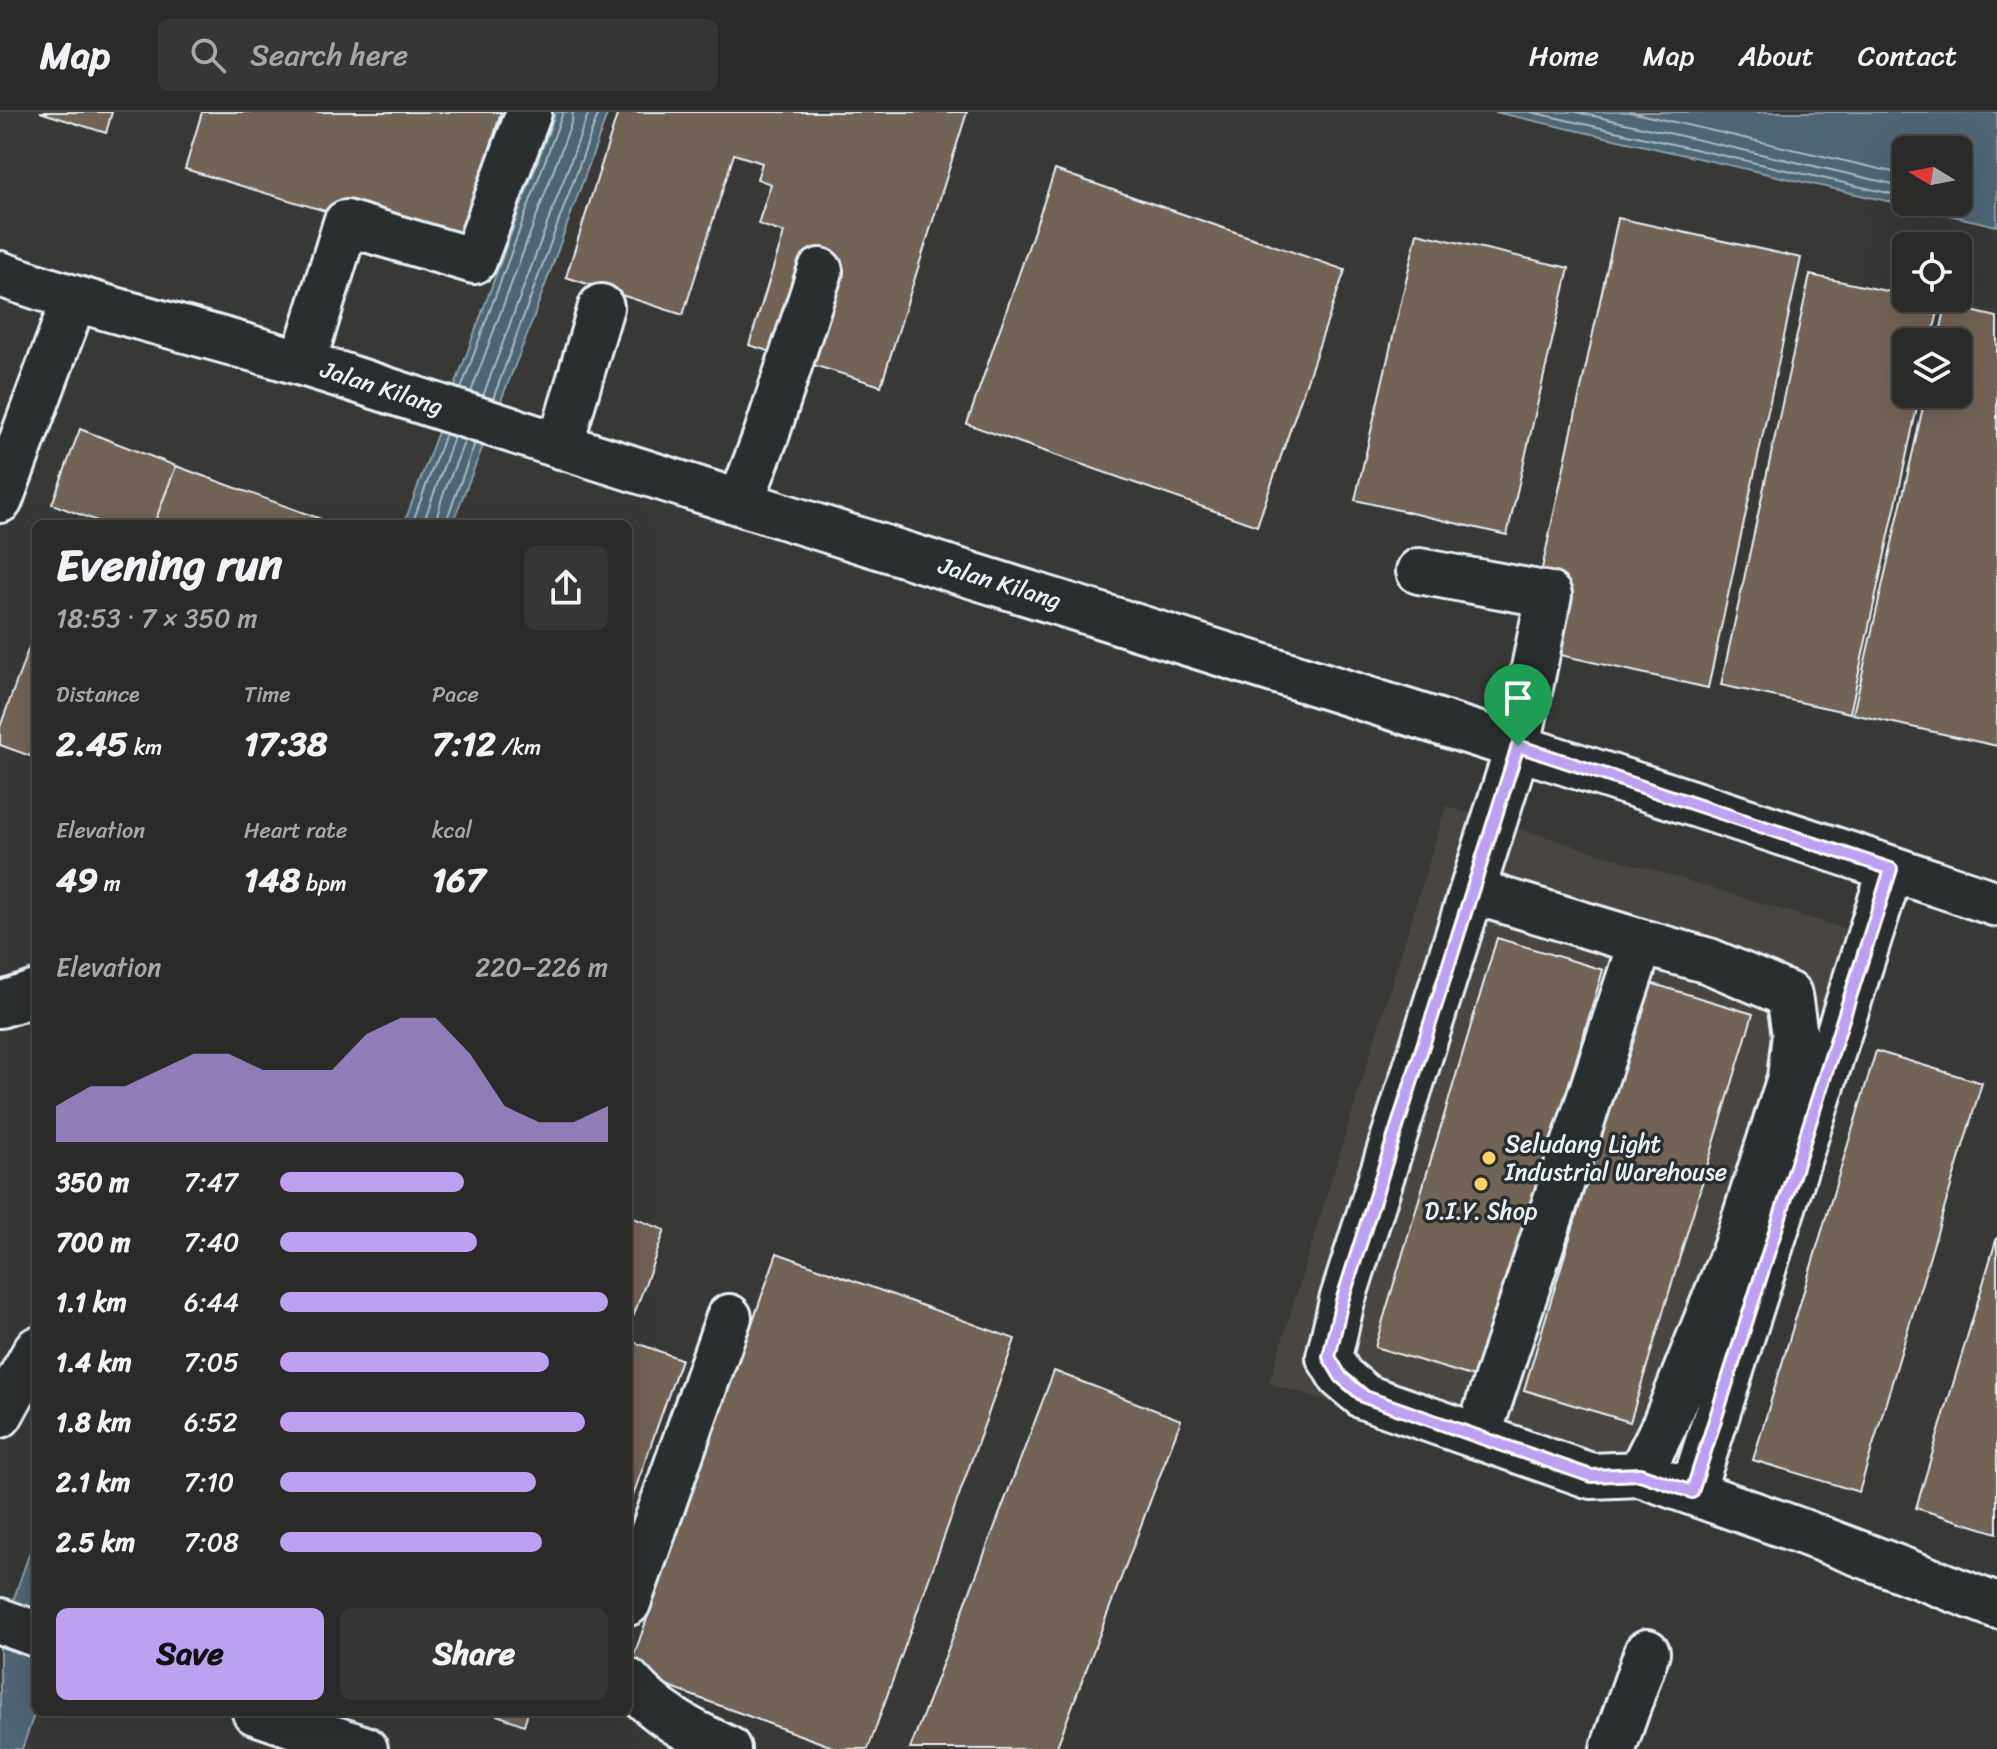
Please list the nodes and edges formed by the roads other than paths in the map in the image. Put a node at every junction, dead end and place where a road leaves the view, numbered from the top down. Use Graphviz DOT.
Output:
graph roads {
  1 [pos="529,112"];
  2 [pos="820,271"];
  3 [pos="0,274"];
  4 [pos="74,300"];
  5 [pos="601,307"];
  6 [pos="303,362"];
  7 [pos="560,446"];
  8 [pos="0,500"];
  9 [pos="741,501"];
  10 [pos="1419,571"];
  11 [pos="1518,746"];
  12 [pos="1891,869"];
  13 [pos="1472,891"];
  14 [pos="1997,904"];
  15 [pos="1641,942"];
  16 [pos="32,994"];
  17 [pos="0,1005"];
  18 [pos="729,1317"];
  19 [pos="32,1357"];
  20 [pos="0,1415"];
  21 [pos="1478,1436"];
  22 [pos="1640,1474"];
  23 [pos="1692,1492"];
  24 [pos="632,1592"];
  25 [pos="1997,1606"];
  26 [pos="0,1621"];
  27 [pos="32,1633"];
  28 [pos="1647,1652"];
  29 [pos="632,1686"];
  30 [pos="267,1716"];
  31 [pos="365,1749"];
  32 [pos="728,1749"];
  33 [pos="1613,1749"];
  1 -- 6 [label="street"];
  2 -- 9 [label="street"];
  3 -- 4 [label="street, Jalan Kilang"];
  4 -- 6 [label="street, Jalan Kilang"];
  4 -- 8 [label="street"];
  5 -- 7 [label="street"];
  6 -- 7 [label="street, Jalan Kilang"];
  7 -- 9 [label="street, Jalan Kilang"];
  9 -- 11 [label="street, Jalan Kilang"];
  10 -- 11 [label="street"];
  11 -- 12 [label="street, Jalan Kilang"];
  11 -- 13 [label="street"];
  12 -- 14 [label="street, Jalan Kilang"];
  12 -- 23 [label="street"];
  13 -- 15 [label="street"];
  13 -- 21 [label="street"];
  15 -- 21 [label="street"];
  15 -- 22 [label="street"];
  16 -- 17 [label="street"];
  18 -- 24 [label="street"];
  19 -- 20 [label="street"];
  21 -- 22 [label="street"];
  22 -- 23 [label="street"];
  23 -- 25 [label="street"];
  26 -- 27 [label="street"];
  28 -- 33 [label="street"];
  29 -- 32 [label="street"];
  30 -- 31 [label="street"];
}
